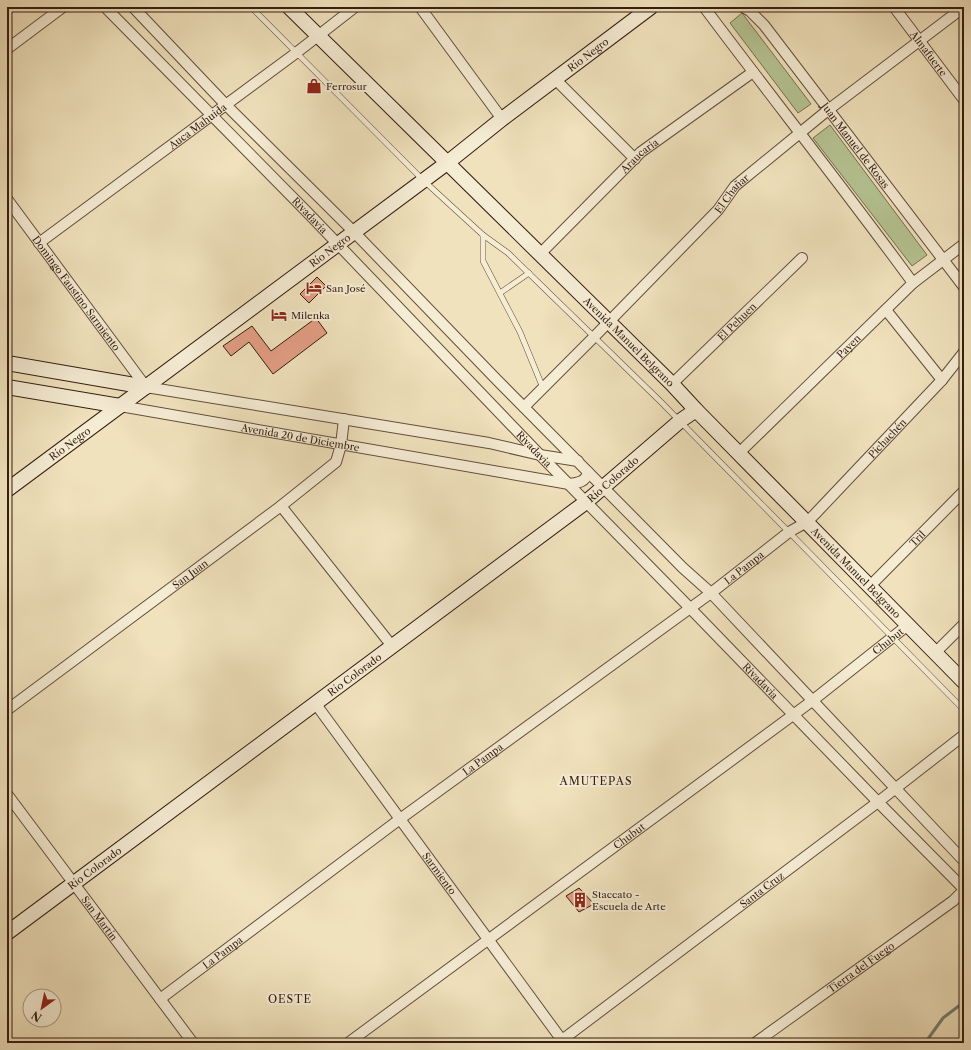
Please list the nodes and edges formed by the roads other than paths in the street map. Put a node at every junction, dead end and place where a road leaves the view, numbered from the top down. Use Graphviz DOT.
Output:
graph roads {
  1 [pos="63,7"];
  2 [pos="106,7"];
  3 [pos="133,7"];
  4 [pos="252,7"];
  5 [pos="290,7"];
  6 [pos="355,7"];
  7 [pos="420,7"];
  8 [pos="651,7"];
  9 [pos="704,7"];
  10 [pos="743,7"];
  11 [pos="894,7"];
  12 [pos="964,7"];
  13 [pos="318,35"];
  14 [pos="920,41"];
  15 [pos="7,49"];
  16 [pos="296,53"];
  17 [pos="752,72"];
  18 [pos="555,79"];
  19 [pos="964,100"];
  20 [pos="226,105"];
  21 [pos="828,110"];
  22 [pos="212,115"];
  23 [pos="502,119"];
  24 [pos="800,133"];
  25 [pos="635,158"];
  26 [pos="447,163"];
  27 [pos="423,180"];
  28 [pos="7,199"];
  29 [pos="354,232"];
  30 [pos="483,235"];
  31 [pos="39,243"];
  32 [pos="337,244"];
  33 [pos="964,244"];
  34 [pos="540,254"];
  35 [pos="802,258"];
  36 [pos="943,259"];
  37 [pos="529,273"];
  38 [pos="913,283"];
  39 [pos="964,287"];
  40 [pos="500,293"];
  41 [pos="886,310"];
  42 [pos="609,322"];
  43 [pos="594,337"];
  44 [pos="964,352"];
  45 [pos="7,363"];
  46 [pos="942,380"];
  47 [pos="672,384"];
  48 [pos="146,386"];
  49 [pos="7,387"];
  50 [pos="543,388"];
  51 [pos="120,406"];
  52 [pos="524,407"];
  53 [pos="696,410"];
  54 [pos="344,418"];
  55 [pos="680,421"];
  56 [pos="341,445"];
  57 [pos="739,453"];
  58 [pos="540,455"];
  59 [pos="578,461"];
  60 [pos="588,472"];
  61 [pos="569,484"];
  62 [pos="603,487"];
  63 [pos="7,490"];
  64 [pos="964,491"];
  65 [pos="586,502"];
  66 [pos="281,506"];
  67 [pos="807,522"];
  68 [pos="788,532"];
  69 [pos="870,586"];
  70 [pos="711,593"];
  71 [pos="690,608"];
  72 [pos="964,624"];
  73 [pos="908,625"];
  74 [pos="893,638"];
  75 [pos="392,646"];
  76 [pos="935,653"];
  77 [pos="964,682"];
  78 [pos="812,701"];
  79 [pos="315,703"];
  80 [pos="7,710"];
  81 [pos="964,710"];
  82 [pos="793,714"];
  83 [pos="964,735"];
  84 [pos="896,788"];
  85 [pos="7,794"];
  86 [pos="878,802"];
  87 [pos="400,819"];
  88 [pos="964,861"];
  89 [pos="74,884"];
  90 [pos="964,890"];
  91 [pos="7,933"];
  92 [pos="488,940"];
  93 [pos="160,999"];
  94 [pos="561,1042"];
  95 [pos="193,1043"];
  96 [pos="348,1043"];
  97 [pos="755,1043"];
  1 -- 15 [label="street"];
  2 -- 22 [label="street, Rivadavia"];
  3 -- 20 [label="street, Rivadavia"];
  4 -- 16 [label="lane"];
  5 -- 13 [label="street, Avenida Manuel Belgrano"];
  6 -- 13 [label="street, Auca Mahuida"];
  7 -- 23 [label="street"];
  8 -- 18 [label="street, Río Negro"];
  9 -- 17 [label="street"];
  10 -- 21 [label="street, Juan Manuel de Rosas"];
  11 -- 14 [label="street, Almafuerte"];
  12 -- 14 [label="street, El Chañar"];
  13 -- 16 [label="street, Auca Mahuida"];
  13 -- 26 [label="street, Avenida Manuel Belgrano"];
  14 -- 19 [label="street, Almafuerte"];
  14 -- 21 [label="street, El Chañar"];
  16 -- 20 [label="street, Auca Mahuida"];
  16 -- 27 [label="lane"];
  17 -- 24 [label="street"];
  17 -- 25 [label="street, Araucaria"];
  18 -- 23 [label="street, Río Negro"];
  18 -- 25 [label="street"];
  20 -- 22 [label="street, Auca Mahuida"];
  20 -- 29 [label="street, Rivadavia"];
  21 -- 24 [label="street, El Chañar"];
  21 -- 36 [label="street, Juan Manuel de Rosas"];
  22 -- 31 [label="street, Auca Mahuida"];
  22 -- 32 [label="street, Rivadavia"];
  23 -- 26 [label="street, Río Negro"];
  24 -- 38 [label="street"];
  24 -- 42 [label="street, El Chañar"];
  25 -- 34 [label="street, Araucaria"];
  26 -- 27 [label="street, Río Negro"];
  26 -- 34 [label="street, Avenida Manuel Belgrano"];
  27 -- 29 [label="street, Río Negro"];
  27 -- 30 [label="lane"];
  28 -- 31 [label="street, Domingo Faustino Sarmiento"];
  29 -- 32 [label="street, Río Negro"];
  29 -- 52 [label="street, Rivadavia"];
  30 -- 37 [label="lane"];
  30 -- 40 [label="lane"];
  31 -- 48 [label="street, Domingo Faustino Sarmiento"];
  32 -- 48 [label="street, Río Negro"];
  32 -- 58 [label="street, Rivadavia"];
  33 -- 36 [label="street, Payen"];
  34 -- 42 [label="street, Avenida Manuel Belgrano"];
  35 -- 47 [label="street, El Pehuen"];
  36 -- 38 [label="street, Payen"];
  36 -- 39 [label="street, Juan Manuel de Rosas"];
  37 -- 40 [label="lane"];
  37 -- 43 [label="lane"];
  38 -- 41 [label="street, Payen"];
  40 -- 50 [label="lane"];
  41 -- 46 [label="street"];
  41 -- 57 [label="street, Payen"];
  42 -- 43 [label="street, El Chañar"];
  42 -- 47 [label="street, Avenida Manuel Belgrano"];
  43 -- 50 [label="street, El Chañar"];
  43 -- 55 [label="lane"];
  44 -- 46 [label="street, Pichachén"];
  45 -- 48 [label="street"];
  46 -- 67 [label="street, Pichachén"];
  47 -- 53 [label="street, Avenida Manuel Belgrano"];
  48 -- 51 [label="street, Río Negro"];
  48 -- 54 [label="street"];
  49 -- 51 [label="street, Avenida 20 de Diciembre"];
  50 -- 52 [label="street, El Chañar"];
  51 -- 56 [label="street, Avenida 20 de Diciembre"];
  51 -- 63 [label="street, Río Negro"];
  52 -- 59 [label="street, Rivadavia"];
  53 -- 55 [label="street, Río Colorado"];
  53 -- 57 [label="street, Avenida Manuel Belgrano"];
  54 -- 56 [label="street, San Juan"];
  54 -- 58 [label="street"];
  55 -- 62 [label="street, Río Colorado"];
  55 -- 68 [label="lane"];
  56 -- 61 [label="street, Avenida 20 de Diciembre"];
  56 -- 66 [label="street, San Juan"];
  57 -- 67 [label="street, Avenida Manuel Belgrano"];
  58 -- 59 [label="street"];
  58 -- 61 [label="street, Rivadavia"];
  59 -- 60 [label="street, Rivadavia"];
  60 -- 61 [label="street"];
  60 -- 62 [label="street, Rivadavia"];
  61 -- 65 [label="street, Rivadavia"];
  62 -- 65 [label="street, Río Colorado"];
  62 -- 70 [label="street, Rivadavia"];
  64 -- 69 [label="street, Tril"];
  65 -- 71 [label="street, Rivadavia"];
  65 -- 75 [label="street, Río Colorado"];
  66 -- 75 [label="street"];
  66 -- 80 [label="street, San Juan"];
  67 -- 68 [label="street, La Pampa"];
  67 -- 69 [label="street, Avenida Manuel Belgrano"];
  68 -- 70 [label="street, La Pampa"];
  68 -- 74 [label="lane"];
  69 -- 73 [label="street, Avenida Manuel Belgrano"];
  70 -- 71 [label="street, La Pampa"];
  70 -- 78 [label="street, Rivadavia"];
  71 -- 82 [label="street, Rivadavia"];
  71 -- 87 [label="street, La Pampa"];
  72 -- 76 [label="street"];
  73 -- 74 [label="street, Chubut"];
  73 -- 76 [label="street, Avenida Manuel Belgrano"];
  74 -- 78 [label="street, Chubut"];
  74 -- 81 [label="lane"];
  75 -- 79 [label="street, Río Colorado"];
  76 -- 77 [label="street, Avenida Manuel Belgrano"];
  78 -- 82 [label="street, Chubut"];
  78 -- 84 [label="street, Rivadavia"];
  79 -- 87 [label="street, Sarmiento"];
  79 -- 89 [label="street, Río Colorado"];
  82 -- 86 [label="street, Rivadavia"];
  82 -- 92 [label="street, Chubut"];
  83 -- 84 [label="street, Santa Cruz"];
  84 -- 86 [label="street, Santa Cruz"];
  84 -- 88 [label="street, Rivadavia"];
  85 -- 89 [label="street, San Martín"];
  86 -- 90 [label="street, Rivadavia"];
  86 -- 94 [label="street, Santa Cruz"];
  87 -- 92 [label="street, Sarmiento"];
  87 -- 93 [label="street, La Pampa"];
  89 -- 91 [label="street, Río Colorado"];
  89 -- 93 [label="street, San Martín"];
  90 -- 97 [label="street, Tierra del Fuego"];
  92 -- 94 [label="street, Sarmiento"];
  92 -- 96 [label="street, Chubut"];
  93 -- 95 [label="street, San Martín"];
}
